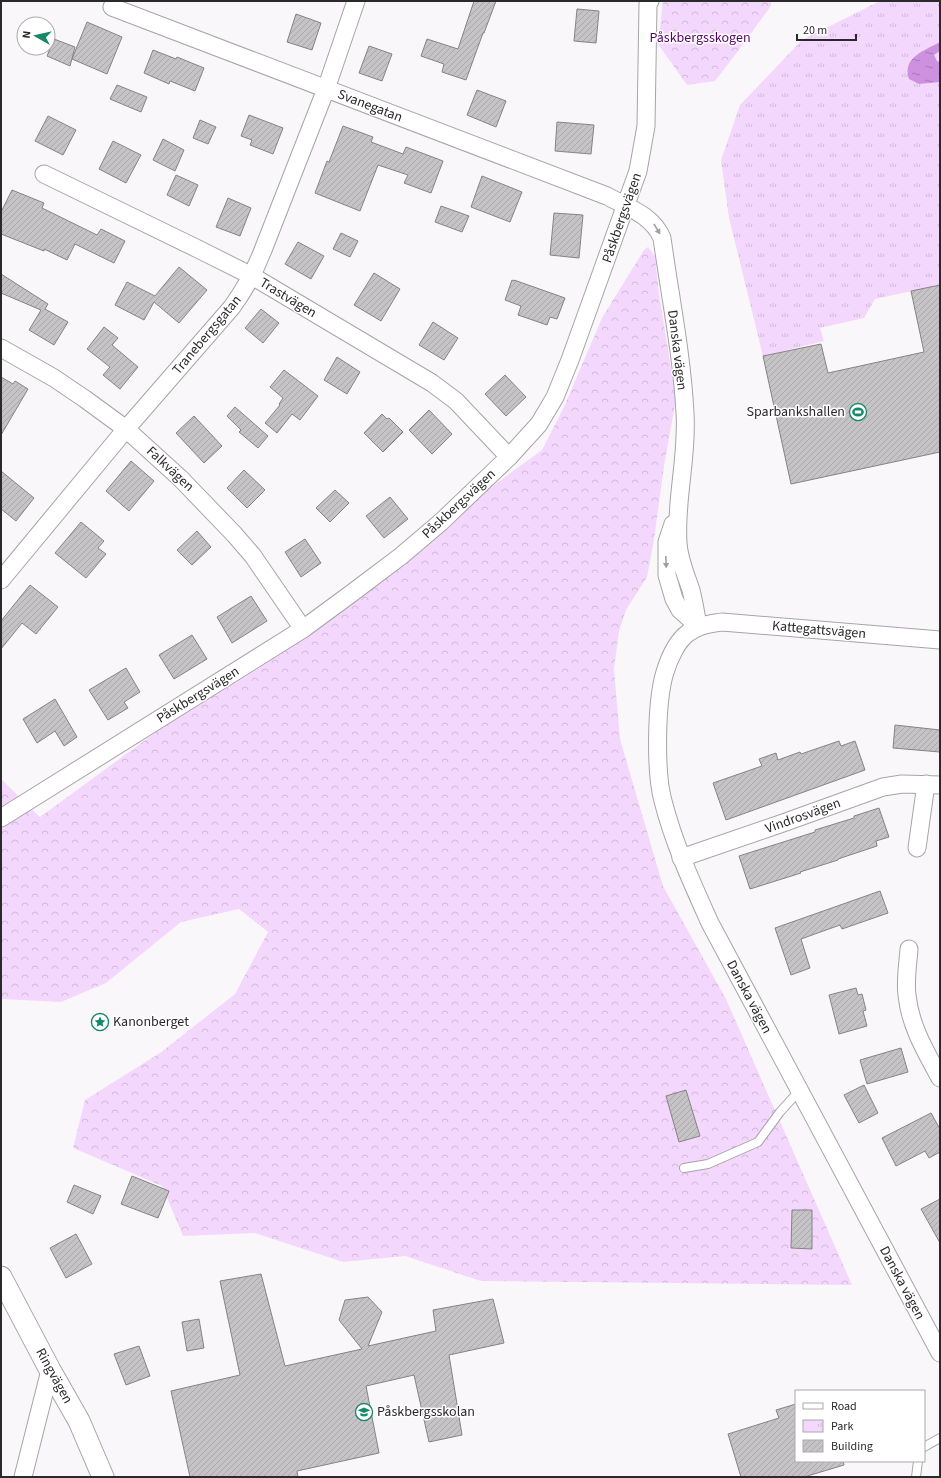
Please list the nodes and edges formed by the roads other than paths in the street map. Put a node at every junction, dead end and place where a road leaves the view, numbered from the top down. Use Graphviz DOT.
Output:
graph roads {
  1 [pos="356,1"];
  2 [pos="646,2"];
  3 [pos="112,7"];
  4 [pos="326,89"];
  5 [pos="44,174"];
  6 [pos="626,206"];
  7 [pos="252,276"];
  8 [pos="1,348"];
  9 [pos="126,429"];
  10 [pos="509,457"];
  11 [pos="1,580"];
  12 [pos="698,626"];
  13 [pos="303,629"];
  14 [pos="940,640"];
  15 [pos="933,784"];
  16 [pos="1,818"];
  17 [pos="917,848"];
  18 [pos="681,858"];
  19 [pos="909,949"];
  20 [pos="940,1078"];
  21 [pos="799,1091"];
  22 [pos="684,1168"];
  23 [pos="1,1277"];
  24 [pos="940,1351"];
  25 [pos="50,1370"];
  26 [pos="940,1438"];
  27 [pos="925,1446"];
  28 [pos="918,1462"];
  29 [pos="23,1477"];
  30 [pos="103,1477"];
  31 [pos="916,1477"];
  1 -- 4 [label="street, Tranebergsgatan"];
  2 -- 6 [label="street, Påskbergsvägen"];
  3 -- 4 [label="street, Svanegatan"];
  4 -- 6 [label="street, Svanegatan"];
  4 -- 7 [label="street, Tranebergsgatan"];
  5 -- 7 [label="street, Trastvägen"];
  6 -- 10 [label="street, Påskbergsvägen"];
  6 -- 12 [label="street, Danska vägen, one-way"];
  7 -- 9 [label="street, Tranebergsgatan"];
  7 -- 10 [label="street, Trastvägen"];
  8 -- 9 [label="street, Falkvägen"];
  9 -- 11 [label="street, Tranebergsgatan"];
  9 -- 13 [label="street, Falkvägen"];
  10 -- 13 [label="street, Påskbergsvägen"];
  12 -- 14 [label="street, Kattegattsvägen"];
  12 -- 18 [label="street, Danska vägen"];
  13 -- 16 [label="street, Påskbergsvägen"];
  15 -- 17 [label="street, Vindrosvägen"];
  15 -- 18 [label="street, Vindrosvägen"];
  18 -- 21 [label="street, Danska vägen"];
  19 -- 20 [label="street"];
  21 -- 22 [label="lane"];
  21 -- 24 [label="street, Danska vägen"];
  23 -- 25 [label="street, Ringvägen"];
  25 -- 29 [label="street"];
  25 -- 30 [label="street, Ringvägen"];
  26 -- 27 [label="lane"];
  28 -- 31 [label="lane"];
}
